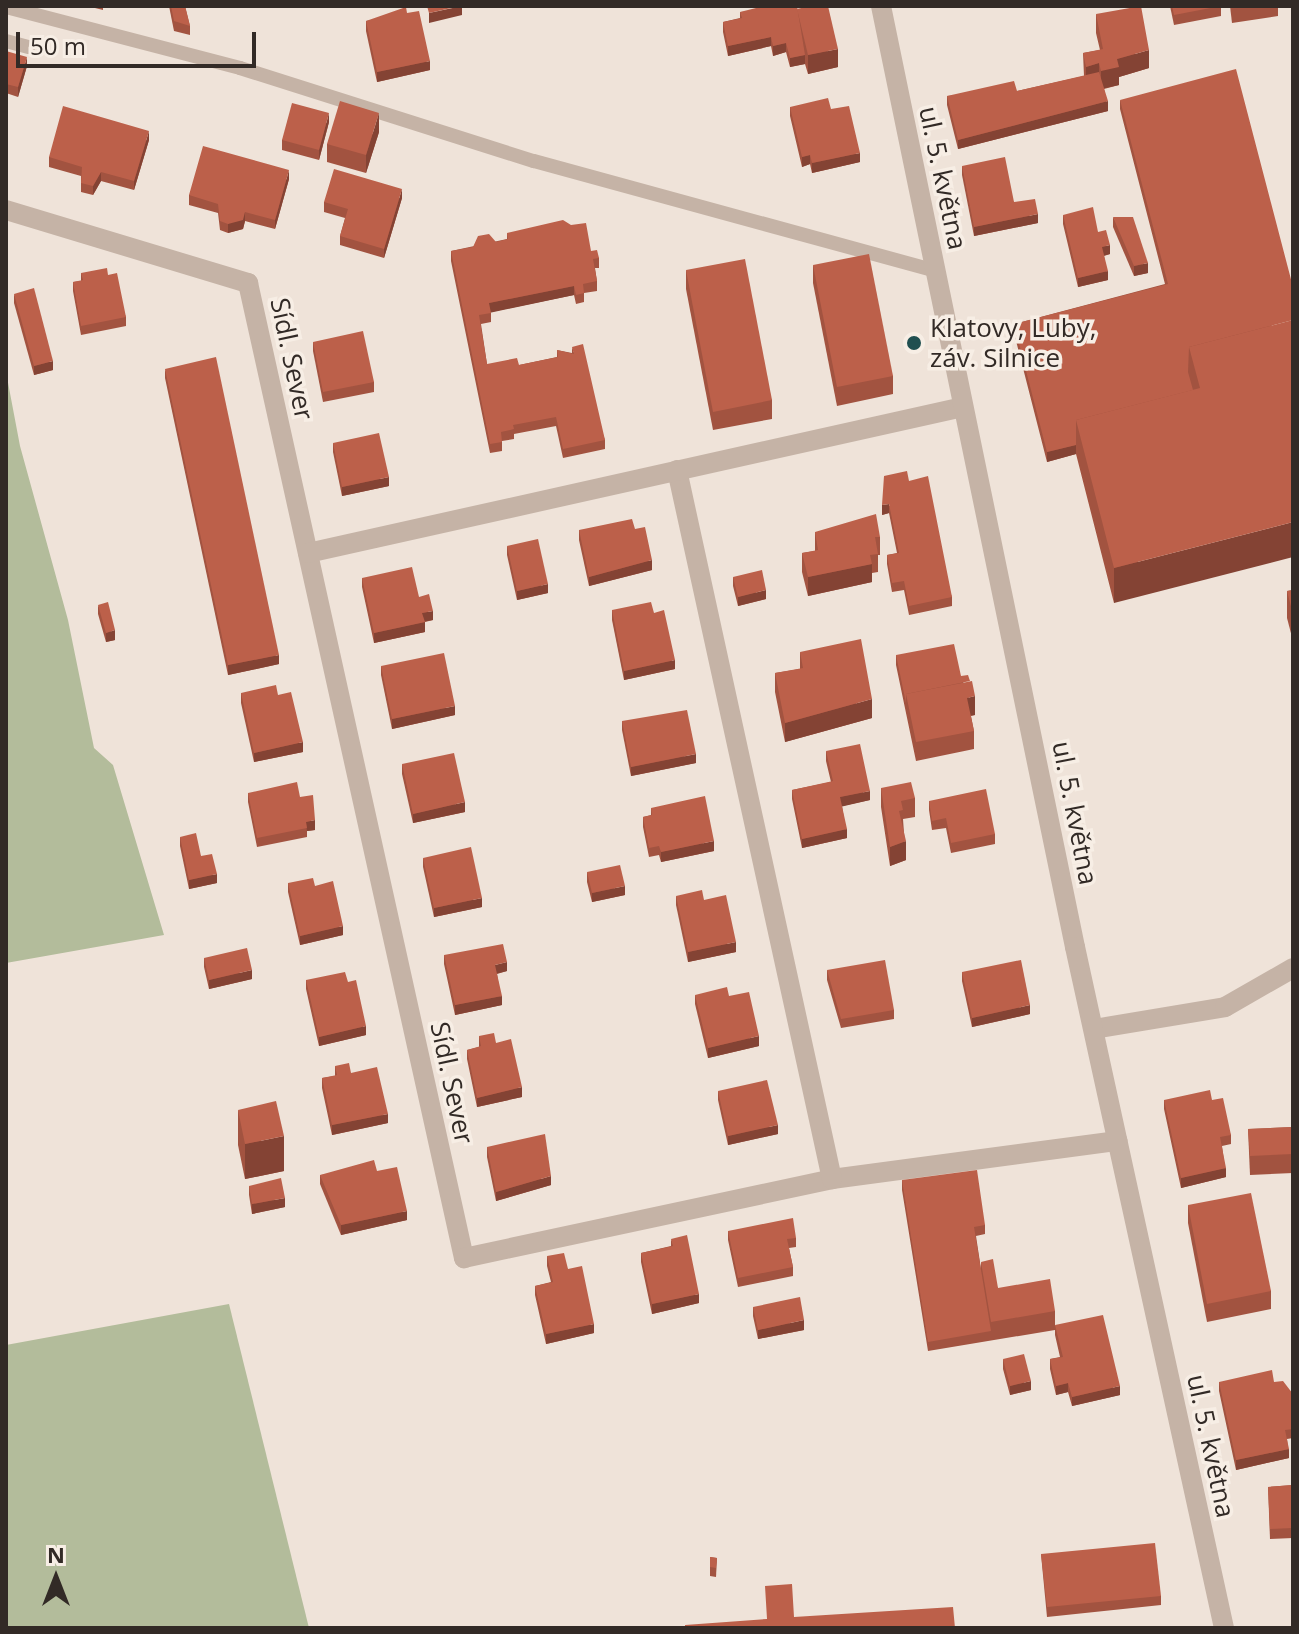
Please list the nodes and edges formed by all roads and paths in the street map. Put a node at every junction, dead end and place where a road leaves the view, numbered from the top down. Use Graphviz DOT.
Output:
graph roads {
  1 [pos="881,6"];
  2 [pos="6,7"];
  3 [pos="6,41"];
  4 [pos="28,47"];
  5 [pos="6,210"];
  6 [pos="936,271"];
  7 [pos="963,407"];
  8 [pos="677,470"];
  9 [pos="308,553"];
  10 [pos="1293,968"];
  11 [pos="1094,1029"];
  12 [pos="1117,1141"];
  13 [pos="832,1179"];
  14 [pos="1224,1628"];
  1 -- 6 [label="street, ul. 5. května"];
  2 -- 6 [label="lane"];
  3 -- 4 [label="lane"];
  5 -- 9 [label="street, Sídl. Sever"];
  6 -- 7 [label="street, ul. 5. května"];
  7 -- 8 [label="street"];
  7 -- 11 [label="street, ul. 5. května"];
  8 -- 9 [label="street"];
  8 -- 13 [label="street"];
  9 -- 13 [label="street, Sídl. Sever"];
  10 -- 11 [label="street"];
  11 -- 12 [label="street, ul. 5. května"];
  12 -- 13 [label="street, Sídl. Sever"];
  12 -- 14 [label="street, ul. 5. května"];
}
